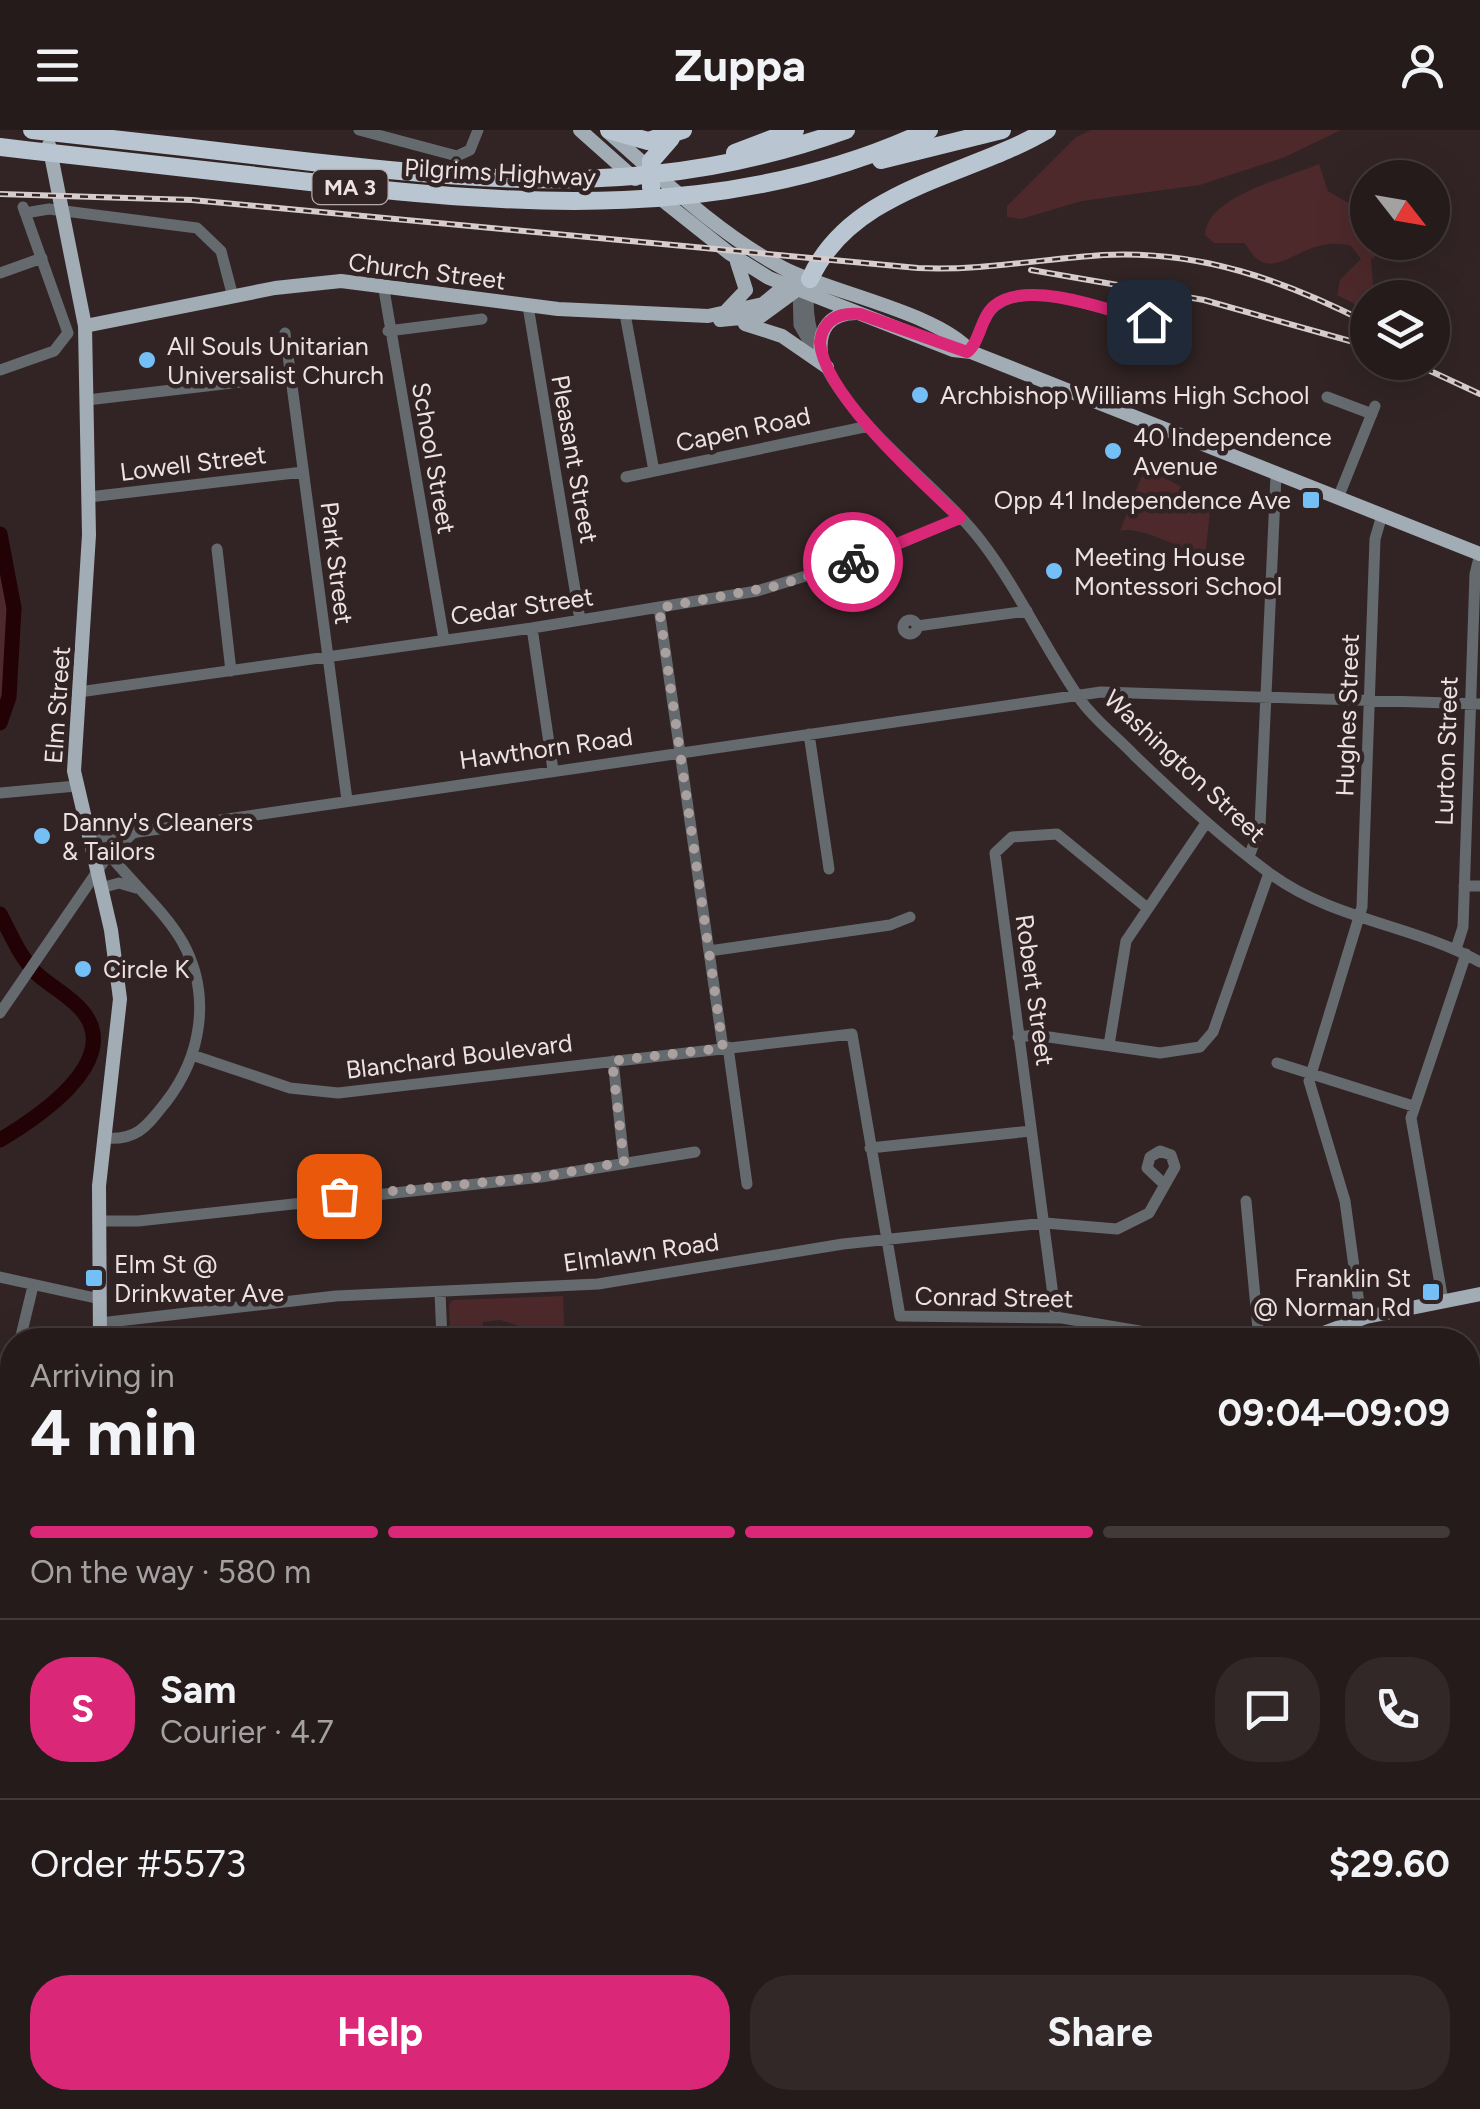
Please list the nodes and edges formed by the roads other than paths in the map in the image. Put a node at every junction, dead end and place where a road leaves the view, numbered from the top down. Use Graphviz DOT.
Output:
graph roads {
  1 [pos="32,130"];
  2 [pos="45,130"];
  3 [pos="359,130"];
  4 [pos="478,130"];
  5 [pos="580,130"];
  6 [pos="607,130"];
  7 [pos="795,130"];
  8 [pos="846,130"];
  9 [pos="929,130"];
  10 [pos="1002,130"];
  11 [pos="1046,130"];
  12 [pos="681,131"];
  13 [pos="0,147"];
  14 [pos="646,168"];
  15 [pos="749,187"];
  16 [pos="654,194"];
  17 [pos="734,257"];
  18 [pos="42,258"];
  19 [pos="0,273"];
  20 [pos="802,282"];
  21 [pos="384,284"];
  22 [pos="233,297"];
  23 [pos="528,306"];
  24 [pos="624,314"];
  25 [pos="860,314"];
  26 [pos="708,316"];
  27 [pos="482,319"];
  28 [pos="730,322"];
  29 [pos="85,326"];
  30 [pos="1176,328"];
  31 [pos="388,331"];
  32 [pos="285,332"];
  33 [pos="971,352"];
  34 [pos="824,360"];
  35 [pos="0,370"];
  36 [pos="290,376"];
  37 [pos="1328,396"];
  38 [pos="87,400"];
  39 [pos="869,426"];
  40 [pos="654,471"];
  41 [pos="303,472"];
  42 [pos="1276,474"];
  43 [pos="626,477"];
  44 [pos="89,497"];
  45 [pos="1338,498"];
  46 [pos="1382,516"];
  47 [pos="960,518"];
  48 [pos="217,549"];
  49 [pos="1480,554"];
  50 [pos="659,608"];
  51 [pos="1027,611"];
  52 [pos="580,620"];
  53 [pos="918,626"];
  54 [pos="532,628"];
  55 [pos="444,640"];
  56 [pos="326,658"];
  57 [pos="231,671"];
  58 [pos="79,692"];
  59 [pos="1078,695"];
  60 [pos="1265,697"];
  61 [pos="1370,700"];
  62 [pos="1475,704"];
  63 [pos="809,734"];
  64 [pos="680,752"];
  65 [pos="553,770"];
  66 [pos="76,786"];
  67 [pos="0,793"];
  68 [pos="1474,794"];
  69 [pos="347,800"];
  70 [pos="1206,823"];
  71 [pos="140,830"];
  72 [pos="90,838"];
  73 [pos="110,854"];
  74 [pos="1250,858"];
  75 [pos="829,869"];
  76 [pos="97,872"];
  77 [pos="1269,873"];
  78 [pos="1464,886"];
  79 [pos="1480,886"];
  80 [pos="101,888"];
  81 [pos="136,888"];
  82 [pos="1146,907"];
  83 [pos="1360,916"];
  84 [pos="910,917"];
  85 [pos="709,951"];
  86 [pos="1461,952"];
  87 [pos="1480,962"];
  88 [pos="0,1013"];
  89 [pos="852,1034"];
  90 [pos="1018,1037"];
  91 [pos="1109,1045"];
  92 [pos="726,1048"];
  93 [pos="195,1056"];
  94 [pos="612,1061"];
  95 [pos="1277,1062"];
  96 [pos="1310,1074"];
  97 [pos="1413,1106"];
  98 [pos="1031,1131"];
  99 [pos="104,1138"];
  100 [pos="870,1148"];
  101 [pos="695,1152"];
  102 [pos="624,1162"];
  103 [pos="747,1184"];
  104 [pos="1164,1184"];
  105 [pos="1246,1201"];
  106 [pos="98,1221"];
  107 [pos="1045,1223"];
  108 [pos="885,1239"];
  109 [pos="0,1277"];
  110 [pos="33,1286"];
  111 [pos="440,1292"];
  112 [pos="1480,1294"];
  113 [pos="100,1299"];
  114 [pos="1443,1301"];
  115 [pos="1056,1318"];
  116 [pos="1355,1320"];
  117 [pos="100,1323"];
  118 [pos="23,1328"];
  119 [pos="100,1328"];
  120 [pos="442,1328"];
  121 [pos="1118,1328"];
  122 [pos="1257,1328"];
  123 [pos="1335,1328"];
  124 [pos="1355,1328"];
  1 -- 14 [label="highway, Pilgrims Highway / MA 3"];
  2 -- 29 [label="main road, Elm Street"];
  3 -- 4 [label="street"];
  5 -- 16 [label="main road"];
  6 -- 12 [label="highway"];
  6 -- 14 [label="main road"];
  7 -- 14 [label="highway"];
  8 -- 14 [label="highway, Pilgrims Highway / MA 3"];
  9 -- 15 [label="highway, Pilgrims Highway / MA 3"];
  10 -- 15 [label="highway"];
  11 -- 20 [label="highway"];
  12 -- 14 [label="highway"];
  13 -- 15 [label="highway, Pilgrims Highway / MA 3"];
  14 -- 16 [label="highway"];
  14 -- 20 [label="main road"];
  16 -- 17 [label="main road"];
  17 -- 20 [label="main road"];
  17 -- 26 [label="main road"];
  18 -- 19 [label="street"];
  18 -- 22 [label="street"];
  18 -- 35 [label="street"];
  20 -- 25 [label="main road"];
  20 -- 26 [label="main road, Church Street"];
  20 -- 28 [label="main road"];
  20 -- 33 [label="main road"];
  20 -- 34 [label="street, Washington Street"];
  21 -- 22 [label="main road, Church Street"];
  21 -- 23 [label="main road, Church Street"];
  21 -- 31 [label="street, School Street"];
  22 -- 29 [label="main road, Church Street"];
  23 -- 24 [label="main road, Church Street"];
  23 -- 52 [label="street, Pleasant Street"];
  24 -- 26 [label="main road, Church Street"];
  24 -- 40 [label="street"];
  25 -- 33 [label="main road"];
  25 -- 34 [label="main road"];
  26 -- 28 [label="main road, Church Street"];
  27 -- 31 [label="street"];
  28 -- 34 [label="main road, Church Street"];
  29 -- 38 [label="main road, Elm Street"];
  30 -- 33 [label="street"];
  31 -- 55 [label="street, School Street"];
  32 -- 36 [label="street, Park Street"];
  33 -- 42 [label="main road"];
  34 -- 39 [label="street, Washington Street"];
  36 -- 38 [label="street"];
  36 -- 41 [label="street, Park Street"];
  37 -- 45 [label="street"];
  38 -- 44 [label="main road, Elm Street"];
  39 -- 40 [label="street, Capen Road"];
  39 -- 47 [label="street, Washington Street"];
  40 -- 43 [label="street, Capen Road"];
  41 -- 44 [label="street, Lowell Street"];
  41 -- 56 [label="street, Park Street"];
  42 -- 45 [label="main road"];
  42 -- 60 [label="street"];
  44 -- 58 [label="main road, Elm Street"];
  45 -- 46 [label="main road"];
  46 -- 49 [label="main road"];
  46 -- 61 [label="street, Hughes Street"];
  47 -- 50 [label="street, Cedar Street"];
  47 -- 51 [label="street, Washington Street"];
  48 -- 57 [label="street"];
  49 -- 62 [label="street, Lurton Street"];
  50 -- 52 [label="street, Cedar Street"];
  50 -- 64 [label="street"];
  51 -- 53 [label="street"];
  51 -- 59 [label="street, Washington Street"];
  52 -- 54 [label="street, Cedar Street"];
  54 -- 55 [label="street, Cedar Street"];
  54 -- 65 [label="street"];
  55 -- 56 [label="street, Cedar Street"];
  56 -- 57 [label="street, Cedar Street"];
  56 -- 69 [label="street, Park Street"];
  57 -- 58 [label="street, Cedar Street"];
  58 -- 66 [label="main road, Elm Street"];
  59 -- 60 [label="street, Hawthorn Road"];
  59 -- 63 [label="street, Hawthorn Road"];
  59 -- 70 [label="street, Washington Street"];
  60 -- 61 [label="street, Hawthorn Road"];
  60 -- 74 [label="street"];
  61 -- 62 [label="street, Hawthorn Road"];
  61 -- 83 [label="street, Hughes Street"];
  62 -- 68 [label="street, Lurton Street"];
  63 -- 64 [label="street, Hawthorn Road"];
  63 -- 75 [label="street"];
  64 -- 65 [label="street, Hawthorn Road"];
  64 -- 85 [label="street"];
  65 -- 69 [label="street, Hawthorn Road"];
  66 -- 67 [label="street"];
  66 -- 72 [label="main road, Elm Street"];
  68 -- 78 [label="street, Lurton Street"];
  69 -- 71 [label="street, Hawthorn Road"];
  70 -- 74 [label="street, Washington Street"];
  70 -- 82 [label="street"];
  71 -- 72 [label="street, Hawthorn Road"];
  71 -- 73 [label="street"];
  72 -- 76 [label="main road, Elm Street"];
  73 -- 76 [label="street"];
  73 -- 81 [label="street"];
  74 -- 77 [label="street, Washington Street"];
  76 -- 80 [label="main road, Elm Street"];
  76 -- 88 [label="street"];
  77 -- 83 [label="street, Washington Street"];
  77 -- 91 [label="street"];
  78 -- 79 [label="street"];
  78 -- 86 [label="street, Lurton Street"];
  80 -- 81 [label="street"];
  80 -- 99 [label="main road, Elm Street"];
  81 -- 93 [label="street"];
  82 -- 90 [label="street, Robert Street"];
  82 -- 91 [label="street"];
  83 -- 86 [label="street, Washington Street"];
  83 -- 96 [label="street, Hughes Street"];
  84 -- 85 [label="street"];
  85 -- 92 [label="street"];
  86 -- 87 [label="street, Washington Street"];
  86 -- 97 [label="street, Lurton Street"];
  89 -- 92 [label="street, Blanchard Boulevard"];
  89 -- 100 [label="street, Conrad Street"];
  90 -- 91 [label="street"];
  90 -- 98 [label="street, Robert Street"];
  92 -- 94 [label="street, Blanchard Boulevard"];
  92 -- 103 [label="street"];
  93 -- 94 [label="street, Blanchard Boulevard"];
  93 -- 99 [label="street"];
  94 -- 102 [label="street"];
  95 -- 96 [label="street"];
  96 -- 97 [label="street"];
  96 -- 116 [label="street"];
  97 -- 114 [label="street"];
  98 -- 100 [label="street"];
  98 -- 107 [label="street, Robert Street"];
  99 -- 106 [label="main road, Elm Street"];
  100 -- 108 [label="street, Conrad Street"];
  101 -- 102 [label="street"];
  102 -- 106 [label="street"];
  104 -- 107 [label="street, Elmlawn Road"];
  105 -- 122 [label="street"];
  106 -- 113 [label="main road, Elm Street"];
  107 -- 108 [label="street, Elmlawn Road"];
  107 -- 115 [label="street, Robert Street"];
  108 -- 111 [label="street, Elmlawn Road"];
  108 -- 115 [label="street, Conrad Street"];
  109 -- 110 [label="street"];
  110 -- 113 [label="street"];
  110 -- 118 [label="street"];
  111 -- 117 [label="street, Elmlawn Road"];
  111 -- 120 [label="street"];
  112 -- 114 [label="main road"];
  113 -- 117 [label="main road, Elm Street"];
  114 -- 116 [label="main road"];
  115 -- 121 [label="street, Conrad Street"];
  116 -- 123 [label="main road"];
  116 -- 124 [label="street"];
  117 -- 119 [label="main road, Elm Street"];
}
